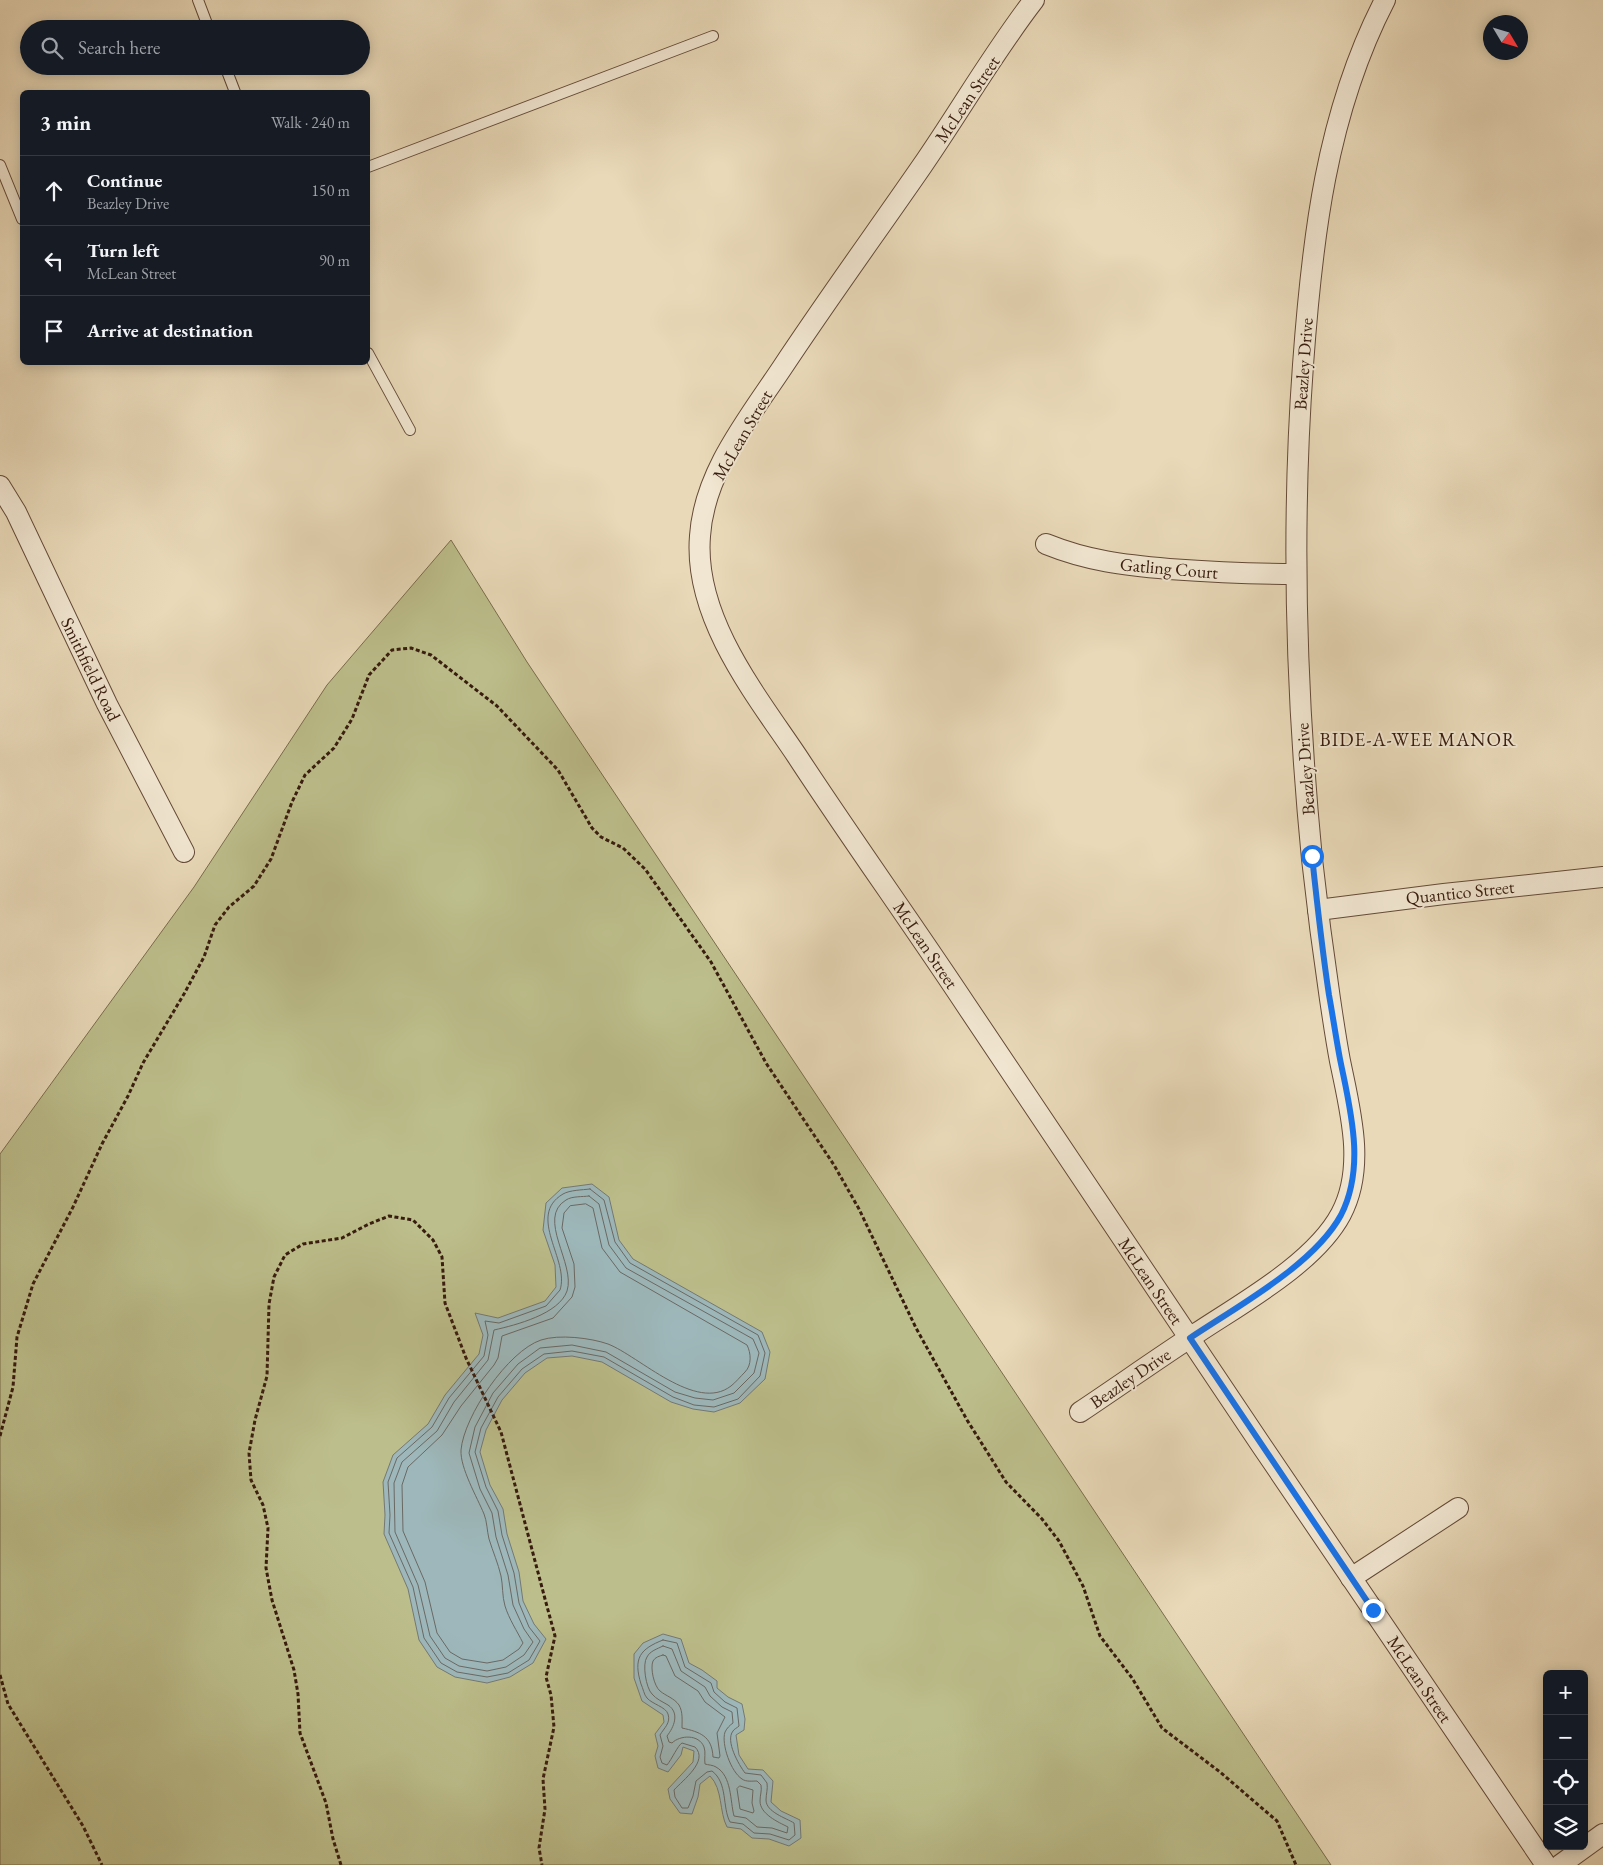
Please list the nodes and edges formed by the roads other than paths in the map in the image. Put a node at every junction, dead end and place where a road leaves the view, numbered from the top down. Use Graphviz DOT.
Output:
graph roads {
  1 [pos="198,0"];
  2 [pos="1034,0"];
  3 [pos="1385,0"];
  4 [pos="206,20"];
  5 [pos="713,36"];
  6 [pos="228,75"];
  7 [pos="234,90"];
  8 [pos="0,165"];
  9 [pos="370,166"];
  10 [pos="20,214"];
  11 [pos="370,357"];
  12 [pos="410,430"];
  13 [pos="0,486"];
  14 [pos="1046,544"];
  15 [pos="1296,574"];
  16 [pos="184,852"];
  17 [pos="1603,877"];
  18 [pos="1318,910"];
  19 [pos="1190,1338"];
  20 [pos="1080,1412"];
  21 [pos="1458,1508"];
  22 [pos="1351,1578"];
  23 [pos="1603,1834"];
  24 [pos="1546,1865"];
  25 [pos="1560,1865"];
  1 -- 4 [label="lane"];
  2 -- 19 [label="street, McLean Street"];
  3 -- 15 [label="street, Beazley Drive"];
  5 -- 9 [label="lane"];
  6 -- 7 [label="lane"];
  8 -- 10 [label="lane"];
  11 -- 12 [label="lane"];
  13 -- 16 [label="street, Smithfield Road"];
  14 -- 15 [label="street, Gatling Court"];
  15 -- 18 [label="street, Beazley Drive"];
  17 -- 18 [label="street, Quantico Street"];
  18 -- 19 [label="street, Beazley Drive"];
  19 -- 20 [label="street, Beazley Drive"];
  19 -- 22 [label="street, McLean Street"];
  21 -- 22 [label="street"];
  22 -- 24 [label="street, McLean Street"];
  23 -- 25 [label="street"];
}
